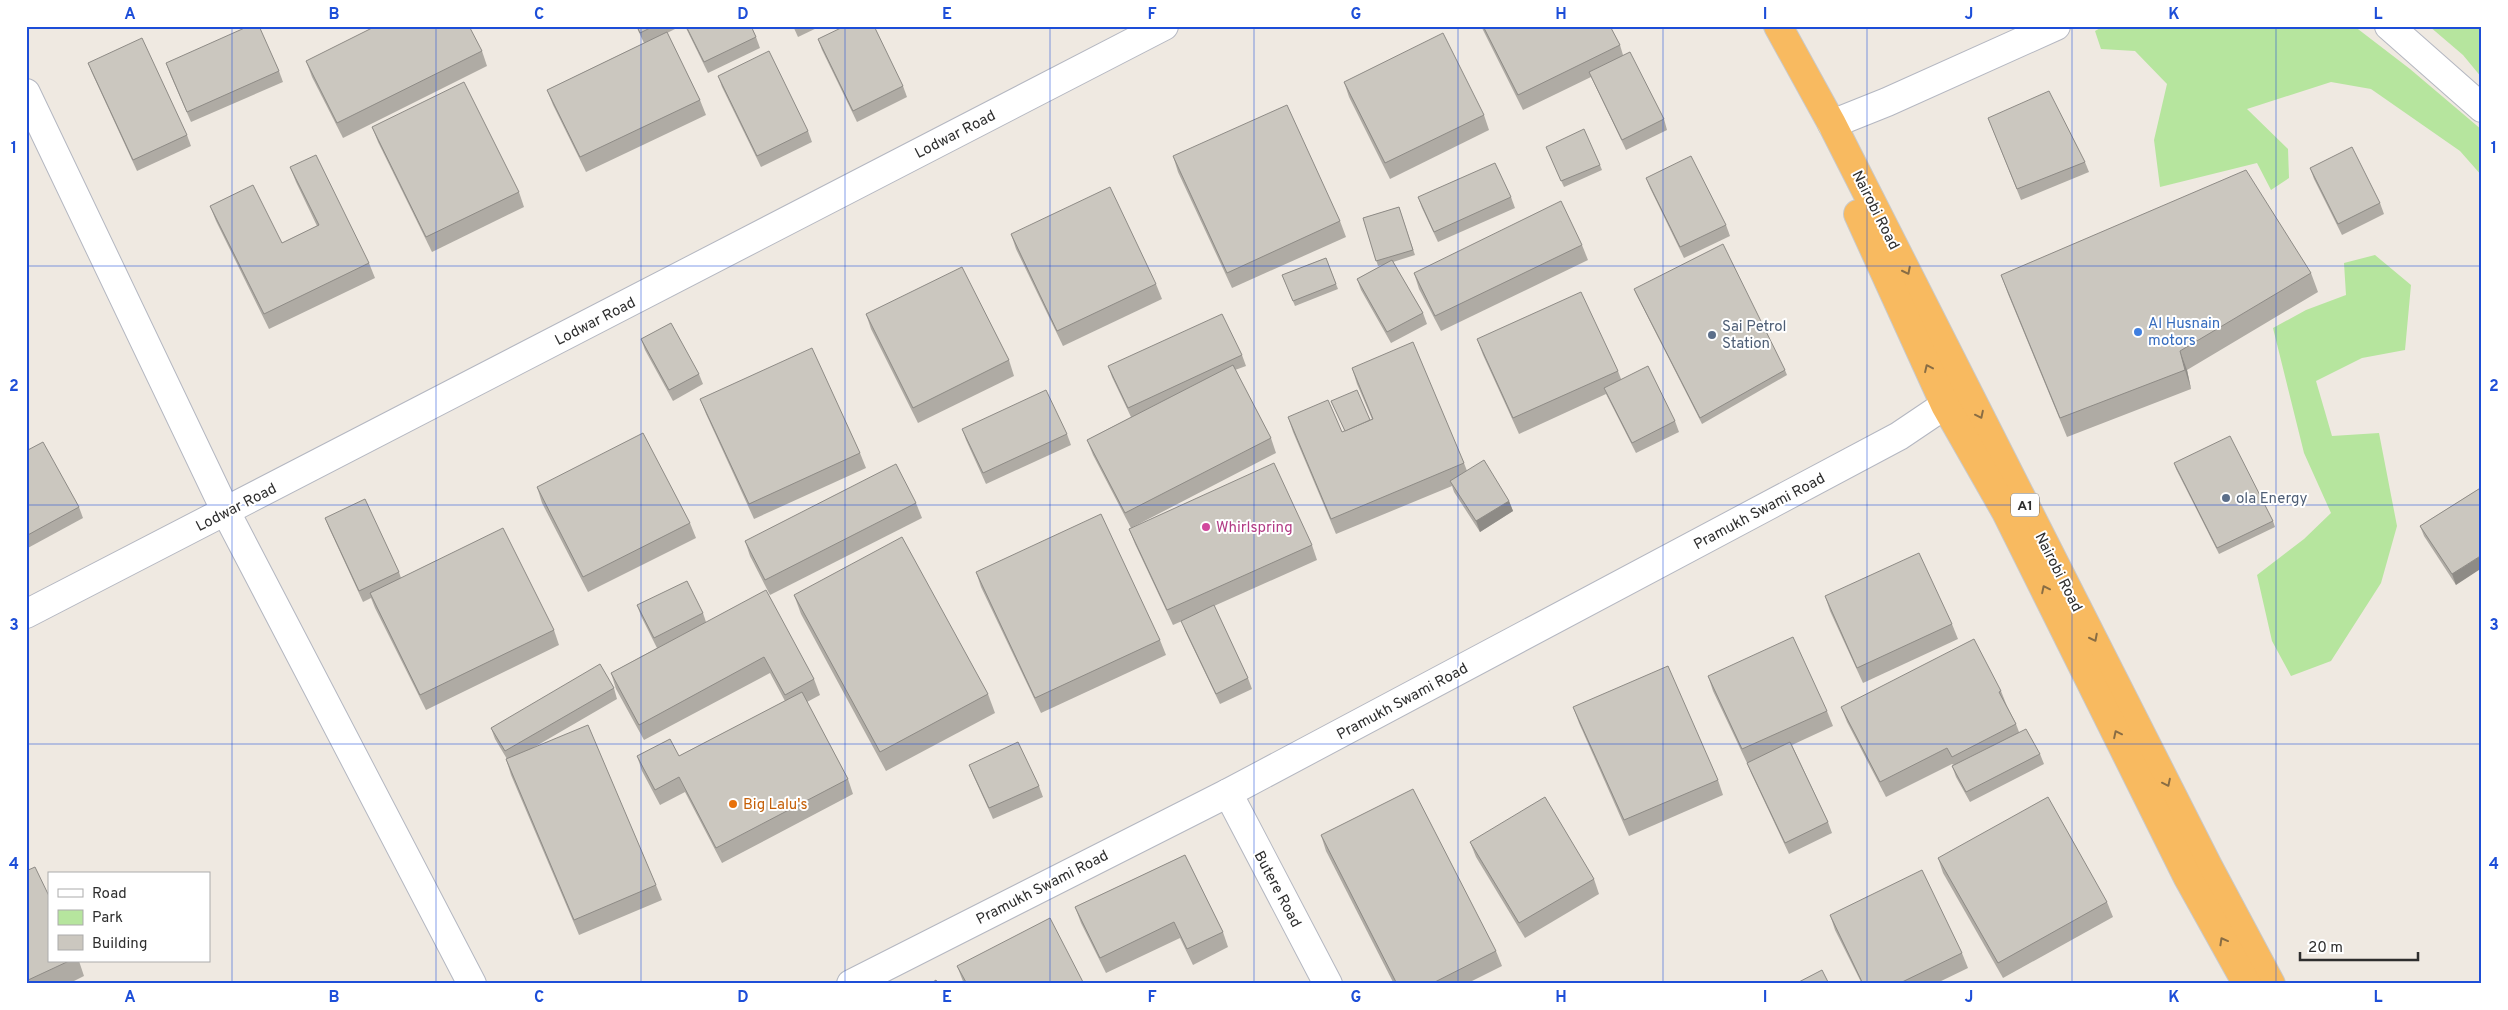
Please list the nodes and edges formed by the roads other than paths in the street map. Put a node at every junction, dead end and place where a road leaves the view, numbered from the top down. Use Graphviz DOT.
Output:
graph roads {
  1 [pos="1164,26"];
  2 [pos="1761,26"];
  3 [pos="1778,26"];
  4 [pos="2056,26"];
  5 [pos="2389,26"];
  6 [pos="26,93"];
  7 [pos="2482,108"];
  8 [pos="1832,124"];
  9 [pos="1945,405"];
  10 [pos="226,512"];
  11 [pos="26,614"];
  12 [pos="1228,793"];
  13 [pos="472,984"];
  14 [pos="851,984"];
  15 [pos="1328,984"];
  16 [pos="2247,984"];
  17 [pos="2271,984"];
  1 -- 10 [label="street, Lodwar Road"];
  9 -- 2 [label="highway, Nairobi Road / A1, one-way"];
  3 -- 8 [label="highway, Nairobi Road / A1"];
  4 -- 8 [label="street"];
  5 -- 7 [label="street"];
  6 -- 10 [label="street"];
  8 -- 17 [label="highway, Nairobi Road / A1, one-way"];
  9 -- 12 [label="street, Pramukh Swami Road"];
  16 -- 9 [label="highway, Nairobi Road / A1, one-way"];
  10 -- 11 [label="street, Lodwar Road"];
  10 -- 13 [label="street"];
  12 -- 14 [label="street, Pramukh Swami Road"];
  12 -- 15 [label="street, Butere Road"];
}
